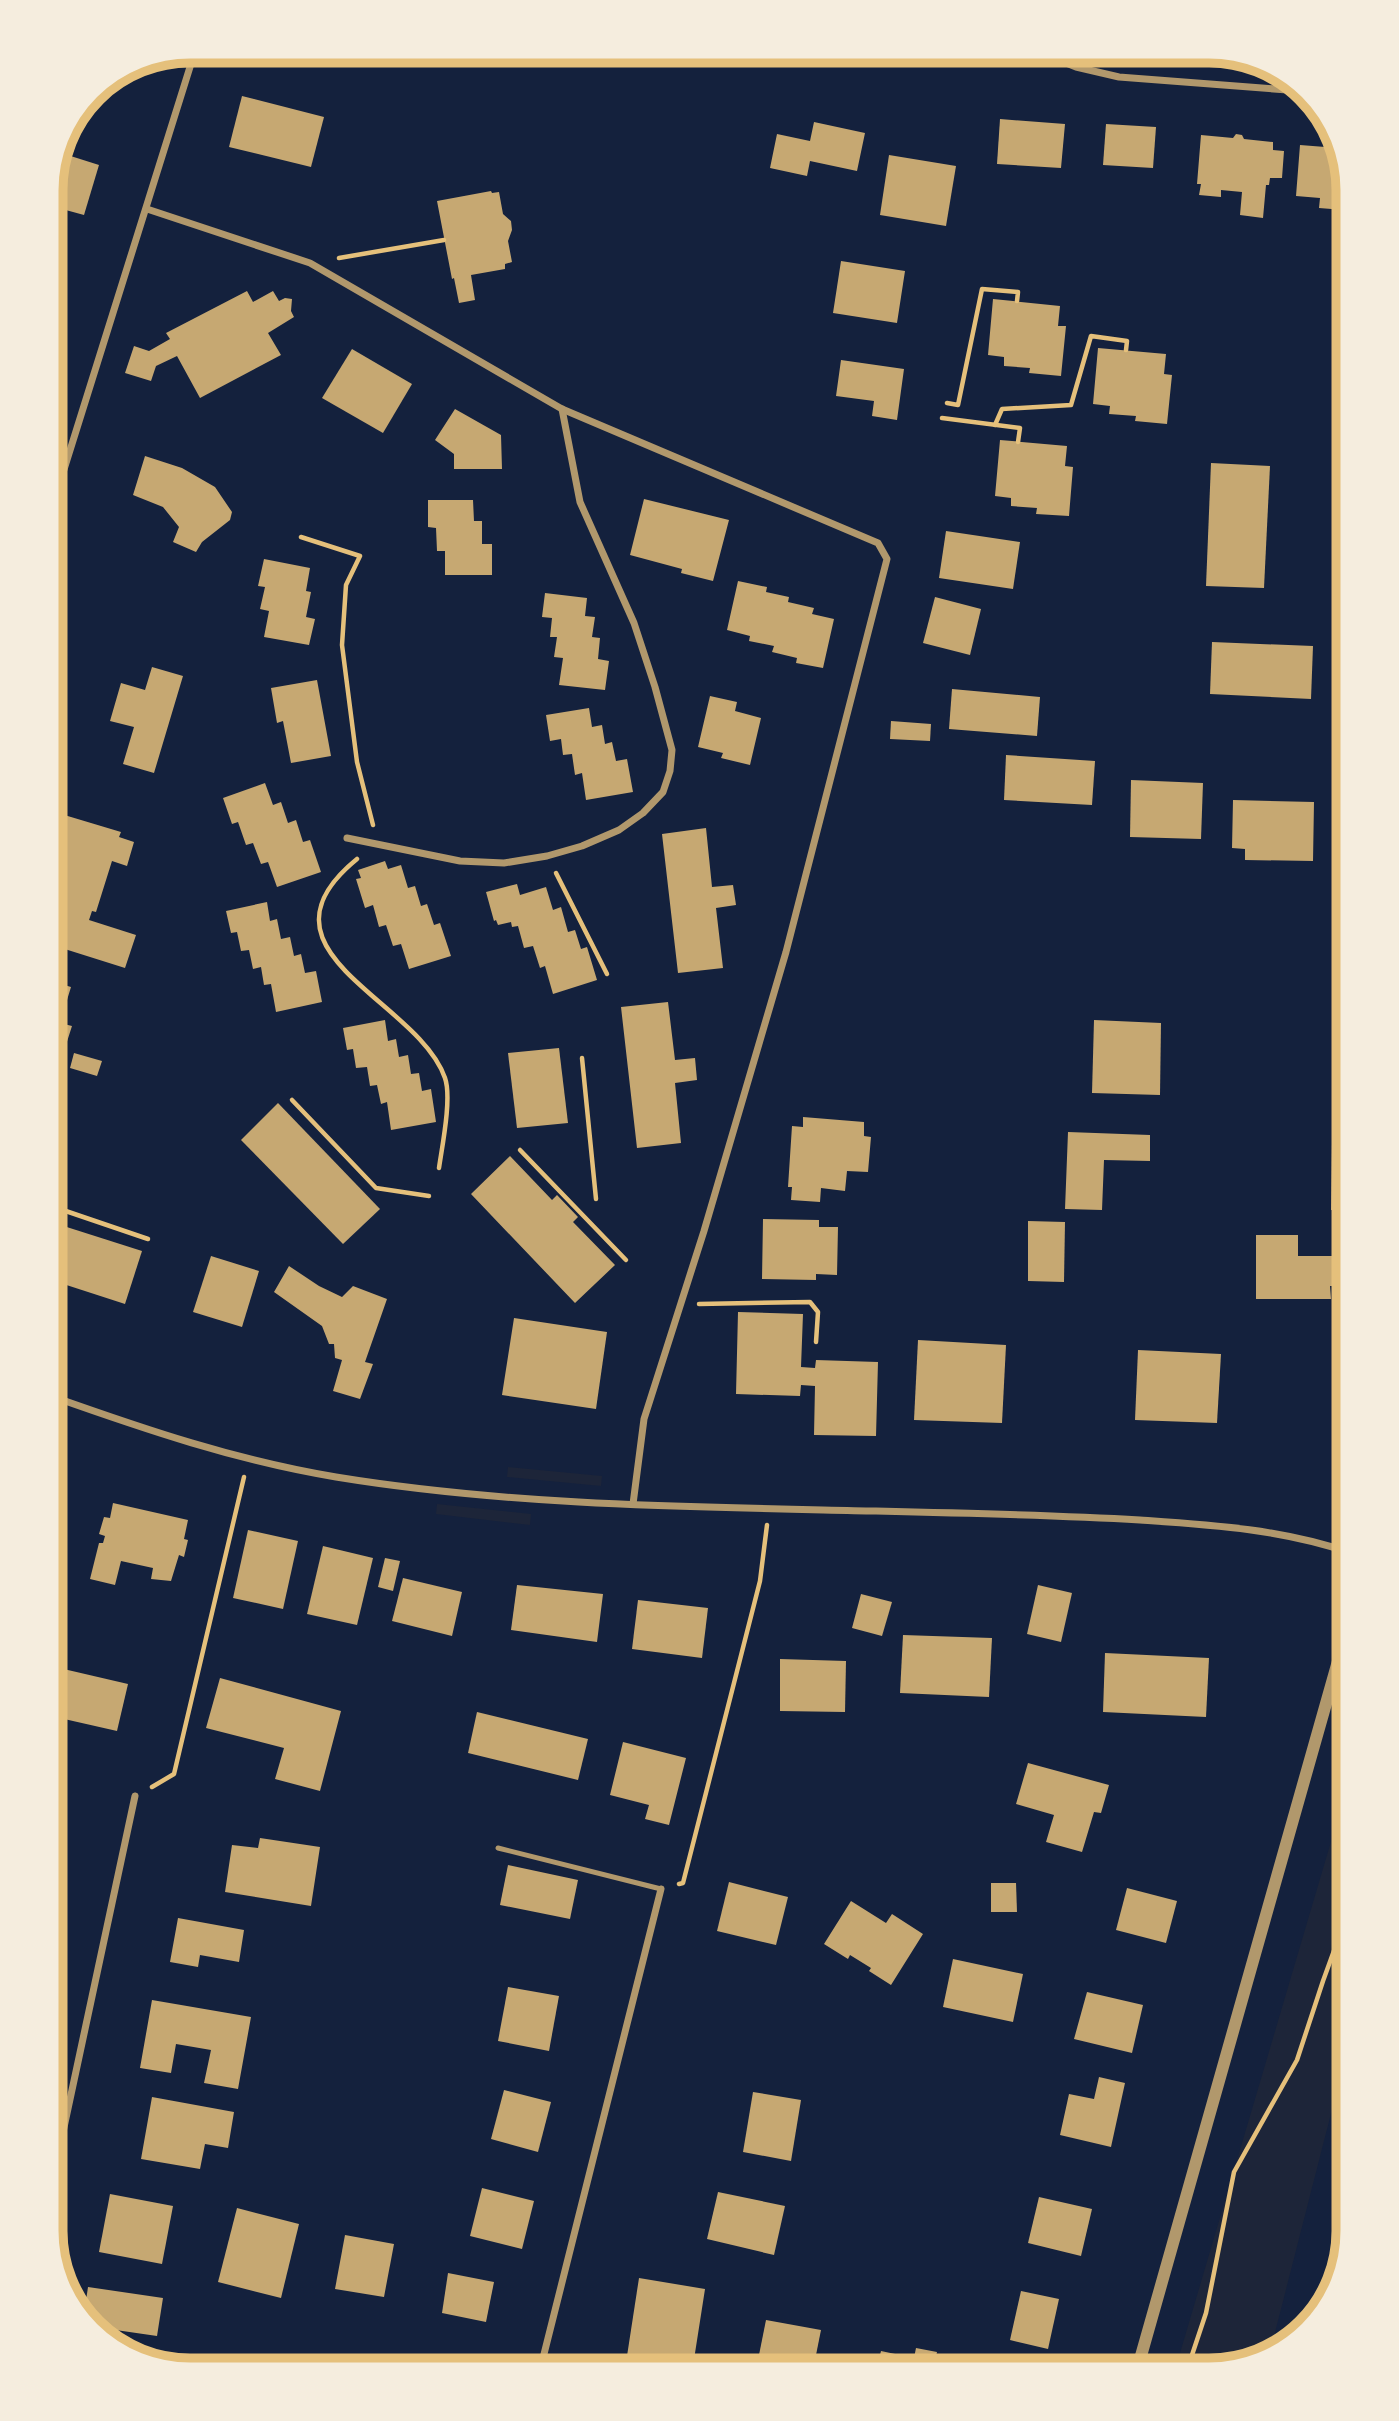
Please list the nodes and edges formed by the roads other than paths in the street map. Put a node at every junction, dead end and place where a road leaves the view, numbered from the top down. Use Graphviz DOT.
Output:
graph roads {
  1 [pos="191,63"];
  2 [pos="1066,63"];
  3 [pos="1286,90"];
  4 [pos="147,209"];
  5 [pos="562,409"];
  6 [pos="63,473"];
  7 [pos="347,838"];
  8 [pos="63,1400"];
  9 [pos="633,1504"];
  10 [pos="1336,1549"];
  11 [pos="1336,1668"];
  12 [pos="135,1796"];
  13 [pos="498,1848"];
  14 [pos="661,1889"];
  15 [pos="63,2132"];
  16 [pos="543,2358"];
  17 [pos="1140,2358"];
  1 -- 4 [label="street"];
  2 -- 3 [label="street"];
  4 -- 5 [label="street"];
  4 -- 6 [label="street"];
  5 -- 7 [label="street"];
  5 -- 9 [label="street"];
  8 -- 9 [label="street"];
  9 -- 10 [label="street"];
  11 -- 17 [label="street"];
  12 -- 15 [label="street"];
  13 -- 14 [label="lane"];
  14 -- 16 [label="street"];
}
